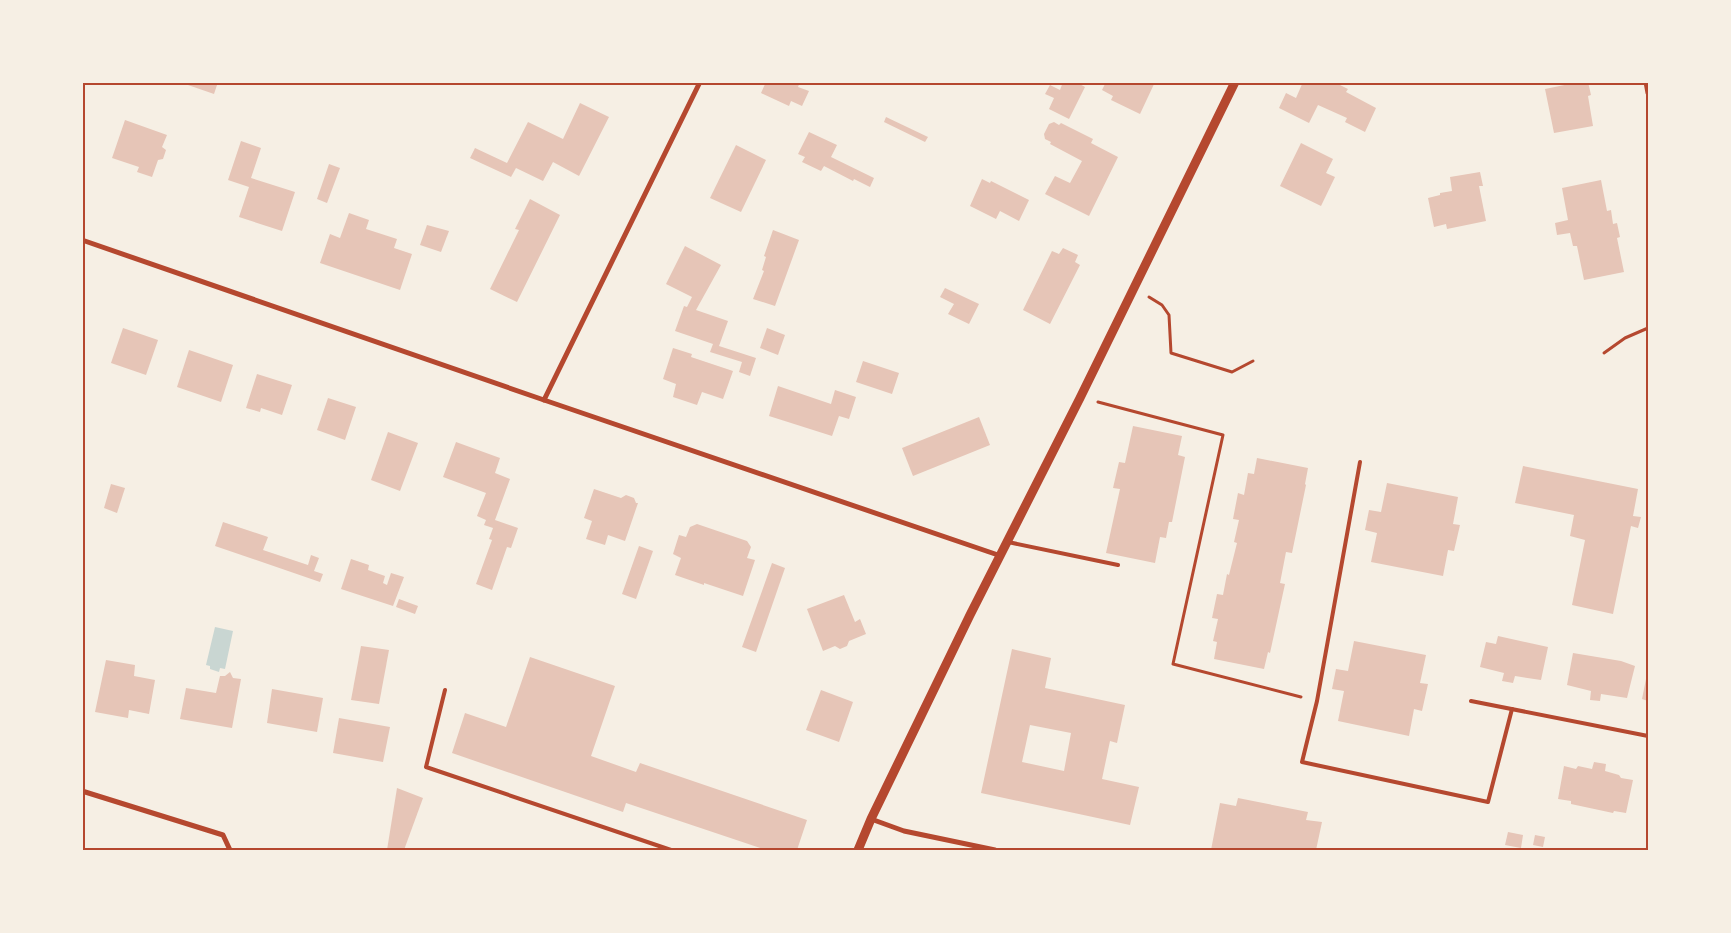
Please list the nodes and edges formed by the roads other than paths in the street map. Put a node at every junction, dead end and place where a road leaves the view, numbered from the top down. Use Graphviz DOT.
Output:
graph roads {
  1 [pos="700,82"];
  2 [pos="1235,82"];
  3 [pos="1646,82"];
  4 [pos="1648,93"];
  5 [pos="82,240"];
  6 [pos="544,400"];
  7 [pos="1360,462"];
  8 [pos="1008,542"];
  9 [pos="1001,556"];
  10 [pos="1118,565"];
  11 [pos="445,690"];
  12 [pos="1471,701"];
  13 [pos="1512,709"];
  14 [pos="1648,736"];
  15 [pos="82,792"];
  16 [pos="871,818"];
  17 [pos="230,850"];
  18 [pos="671,850"];
  19 [pos="858,850"];
  20 [pos="995,850"];
  1 -- 6 [label="street"];
  2 -- 8 [label="street"];
  3 -- 4 [label="street"];
  5 -- 6 [label="street"];
  6 -- 9 [label="street"];
  7 -- 13 [label="lane"];
  8 -- 9 [label="street"];
  8 -- 10 [label="lane"];
  9 -- 16 [label="street"];
  11 -- 18 [label="lane"];
  12 -- 13 [label="lane"];
  13 -- 14 [label="lane"];
  15 -- 17 [label="street"];
  16 -- 19 [label="street"];
  16 -- 20 [label="street"];
}
